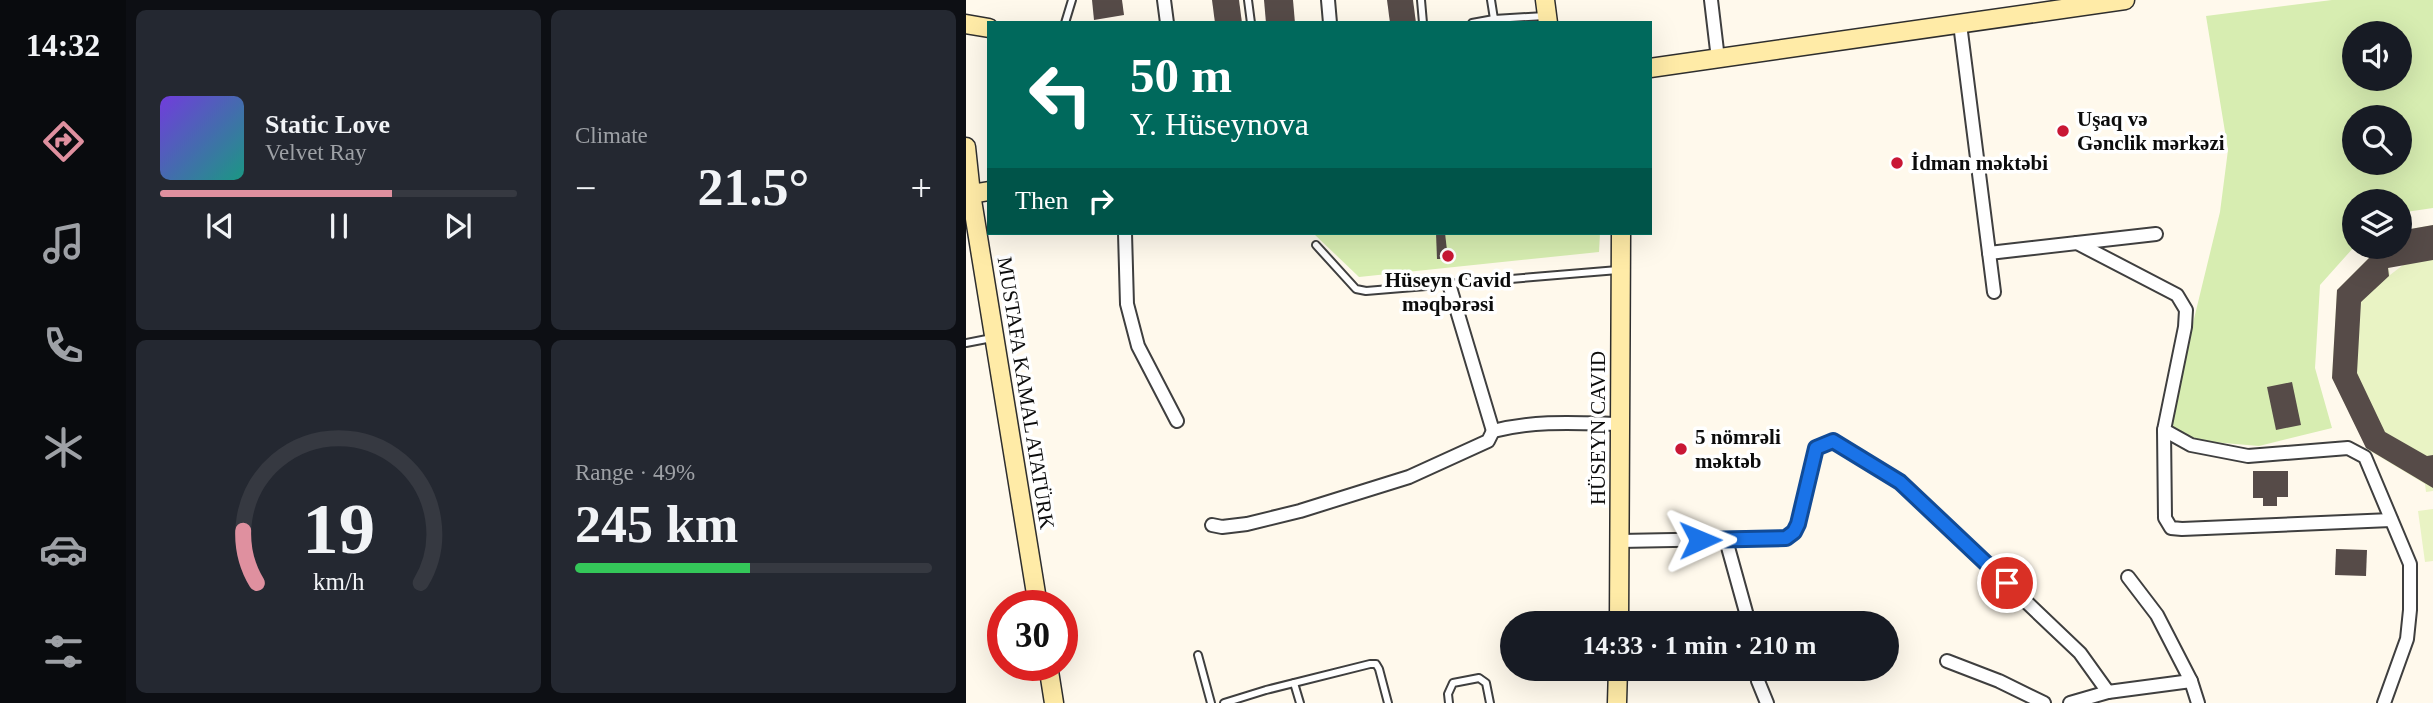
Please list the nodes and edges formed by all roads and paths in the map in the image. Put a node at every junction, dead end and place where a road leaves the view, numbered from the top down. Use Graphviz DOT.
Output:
graph roads {
  1 [pos="1072,0"];
  2 [pos="1164,0"];
  3 [pos="1248,0"];
  4 [pos="1328,0"];
  5 [pos="1421,0"];
  6 [pos="1491,0"];
  7 [pos="1711,0"];
  8 [pos="2125,0"];
  9 [pos="2079,3"];
  10 [pos="1547,13"];
  11 [pos="1494,19"];
  12 [pos="1066,21"];
  13 [pos="1167,21"];
  14 [pos="1251,21"];
  15 [pos="1330,21"];
  16 [pos="1423,21"];
  17 [pos="1483,21"];
  18 [pos="966,24"];
  19 [pos="1960,24"];
  20 [pos="987,28"];
  21 [pos="1718,59"];
  22 [pos="1652,68"];
  23 [pos="966,147"];
  24 [pos="987,191"];
  25 [pos="968,195"];
  26 [pos="2156,234"];
  27 [pos="1125,235"];
  28 [pos="1621,235"];
  29 [pos="2077,243"];
  30 [pos="1316,245"];
  31 [pos="1989,253"];
  32 [pos="1620,270"];
  33 [pos="1449,284"];
  34 [pos="1994,292"];
  35 [pos="994,338"];
  36 [pos="966,343"];
  37 [pos="1177,421"];
  38 [pos="1620,424"];
  39 [pos="2164,430"];
  40 [pos="1493,431"];
  41 [pos="2391,520"];
  42 [pos="1212,525"];
  43 [pos="1727,540"];
  44 [pos="1620,541"];
  45 [pos="2127,577"];
  46 [pos="1035,590"];
  47 [pos="1619,611"];
  48 [pos="1746,611"];
  49 [pos="1198,655"];
  50 [pos="1947,661"];
  51 [pos="1051,681"];
  52 [pos="1618,681"];
  53 [pos="1758,681"];
  54 [pos="2191,681"];
  55 [pos="1294,683"];
  56 [pos="2108,692"];
  57 [pos="1054,703"];
  58 [pos="1211,703"];
  59 [pos="1224,703"];
  60 [pos="1300,703"];
  61 [pos="1388,703"];
  62 [pos="1450,703"];
  63 [pos="1490,703"];
  64 [pos="1617,703"];
  65 [pos="1767,703"];
  66 [pos="2044,703"];
  67 [pos="2070,703"];
  68 [pos="2198,703"];
  69 [pos="2384,703"];
  1 -- 12 [label="lane"];
  2 -- 13 [label="street"];
  3 -- 14 [label="lane"];
  4 -- 15 [label="street"];
  5 -- 16 [label="lane"];
  6 -- 11 [label="lane"];
  7 -- 21 [label="street"];
  8 -- 9 [label="main road"];
  9 -- 19 [label="main road"];
  10 -- 11 [label="lane"];
  11 -- 17 [label="lane"];
  18 -- 20 [label="main road"];
  19 -- 21 [label="main road"];
  19 -- 31 [label="street"];
  21 -- 22 [label="main road"];
  23 -- 25 [label="main road, MUSTAFA KAMAL ATATÜRK"];
  24 -- 25 [label="main road"];
  25 -- 35 [label="main road, MUSTAFA KAMAL ATATÜRK"];
  26 -- 29 [label="street"];
  27 -- 37 [label="street"];
  28 -- 32 [label="main road, HÜSEYN CAVID"];
  29 -- 31 [label="street"];
  29 -- 39 [label="street"];
  30 -- 33 [label="lane"];
  31 -- 34 [label="street"];
  32 -- 33 [label="lane"];
  32 -- 38 [label="main road, HÜSEYN CAVID"];
  33 -- 40 [label="street"];
  35 -- 36 [label="lane"];
  35 -- 46 [label="main road, MUSTAFA KAMAL ATATÜRK"];
  38 -- 40 [label="street"];
  38 -- 44 [label="main road, HÜSEYN CAVID"];
  39 -- 41 [label="street"];
  39 -- 41 [label="street"];
  40 -- 42 [label="street"];
  41 -- 69 [label="street"];
  43 -- 44 [label="street"];
  43 -- 48 [label="street"];
  43 -- 56 [label="street"];
  44 -- 47 [label="main road, HÜSEYN CAVID"];
  45 -- 54 [label="street"];
  49 -- 58 [label="lane"];
  50 -- 66 [label="street"];
  51 -- 57 [label="main road"];
  52 -- 64 [label="main road"];
  53 -- 65 [label="street"];
  54 -- 56 [label="street"];
  54 -- 68 [label="street"];
  55 -- 59 [label="lane"];
  55 -- 60 [label="lane"];
  55 -- 61 [label="lane"];
  56 -- 67 [label="street"];
  62 -- 63 [label="lane"];
}
